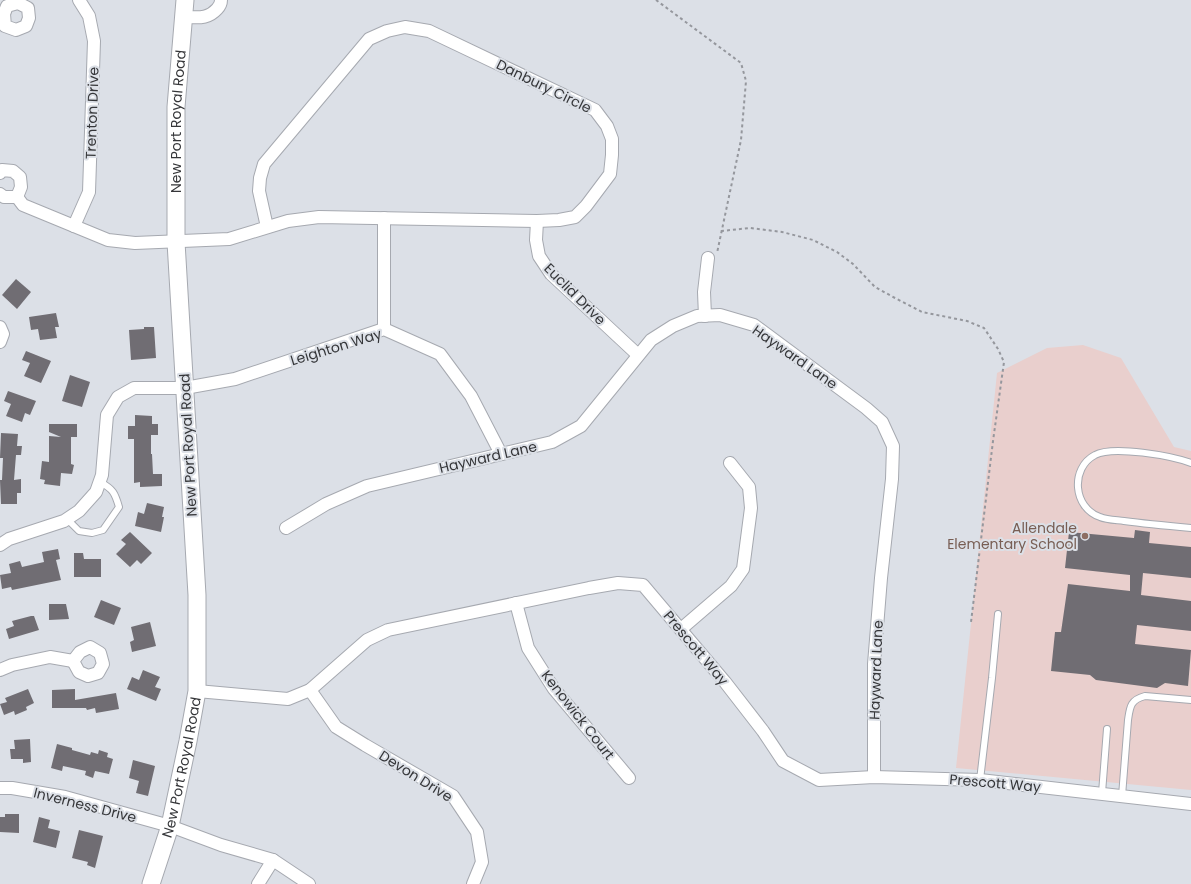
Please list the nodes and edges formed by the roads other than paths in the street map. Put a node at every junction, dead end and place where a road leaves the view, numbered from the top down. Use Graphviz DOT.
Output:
graph roads {
  1 [pos="79,0"];
  2 [pos="222,0"];
  3 [pos="184,8"];
  4 [pos="0,173"];
  5 [pos="0,194"];
  6 [pos="16,197"];
  7 [pos="384,218"];
  8 [pos="537,221"];
  9 [pos="74,226"];
  10 [pos="267,227"];
  11 [pos="176,242"];
  12 [pos="712,258"];
  13 [pos="705,316"];
  14 [pos="0,327"];
  15 [pos="384,329"];
  16 [pos="0,342"];
  17 [pos="638,355"];
  18 [pos="185,388"];
  19 [pos="501,454"];
  20 [pos="730,463"];
  21 [pos="1191,463"];
  22 [pos="100,482"];
  23 [pos="66,519"];
  24 [pos="286,528"];
  25 [pos="1191,528"];
  26 [pos="0,545"];
  27 [pos="516,603"];
  28 [pos="998,614"];
  29 [pos="681,629"];
  30 [pos="73,661"];
  31 [pos="0,670"];
  32 [pos="197,690"];
  33 [pos="310,690"];
  34 [pos="1191,700"];
  35 [pos="1107,729"];
  36 [pos="874,777"];
  37 [pos="629,778"];
  38 [pos="980,780"];
  39 [pos="0,788"];
  40 [pos="1102,793"];
  41 [pos="1122,796"];
  42 [pos="1191,804"];
  43 [pos="170,826"];
  44 [pos="273,860"];
  45 [pos="151,884"];
  46 [pos="258,884"];
  47 [pos="310,884"];
  48 [pos="473,884"];
  1 -- 9 [label="street, Trenton Drive"];
  2 -- 3 [label="street"];
  3 -- 11 [label="street, New Port Royal Road"];
  4 -- 6 [label="street"];
  5 -- 6 [label="street"];
  6 -- 9 [label="street, Danbury Circle"];
  7 -- 8 [label="street, Danbury Circle"];
  7 -- 10 [label="street, Danbury Circle"];
  7 -- 15 [label="street"];
  8 -- 10 [label="street, Danbury Circle"];
  8 -- 17 [label="street, Euclid Drive"];
  9 -- 11 [label="street, Danbury Circle"];
  10 -- 11 [label="street, Danbury Circle"];
  11 -- 18 [label="street, New Port Royal Road"];
  12 -- 13 [label="street"];
  13 -- 17 [label="street, Hayward Lane"];
  13 -- 36 [label="street, Hayward Lane"];
  14 -- 16 [label="street"];
  15 -- 18 [label="street, Leighton Way"];
  15 -- 19 [label="street, Leighton Way"];
  17 -- 19 [label="street, Hayward Lane"];
  18 -- 22 [label="street, Leighton Way"];
  18 -- 32 [label="street, New Port Royal Road"];
  19 -- 24 [label="street, Hayward Lane"];
  20 -- 29 [label="street"];
  21 -- 25 [label="lane"];
  22 -- 23 [label="street"];
  22 -- 23 [label="lane"];
  23 -- 26 [label="street"];
  27 -- 29 [label="street, Prescott Way"];
  27 -- 33 [label="street, Prescott Way"];
  27 -- 37 [label="street, Kenowick Court"];
  28 -- 38 [label="lane"];
  29 -- 36 [label="street, Prescott Way"];
  30 -- 31 [label="street"];
  32 -- 33 [label="street, Prescott Way"];
  32 -- 43 [label="street, New Port Royal Road"];
  33 -- 48 [label="street, Devon Drive"];
  34 -- 41 [label="lane"];
  35 -- 40 [label="lane"];
  36 -- 38 [label="street, Prescott Way"];
  38 -- 40 [label="street, Prescott Way"];
  39 -- 43 [label="street, Inverness Drive"];
  40 -- 41 [label="street, Prescott Way"];
  41 -- 42 [label="street, Prescott Way"];
  43 -- 44 [label="street"];
  43 -- 45 [label="street, New Port Royal Road"];
  44 -- 46 [label="street"];
  44 -- 47 [label="street"];
}
